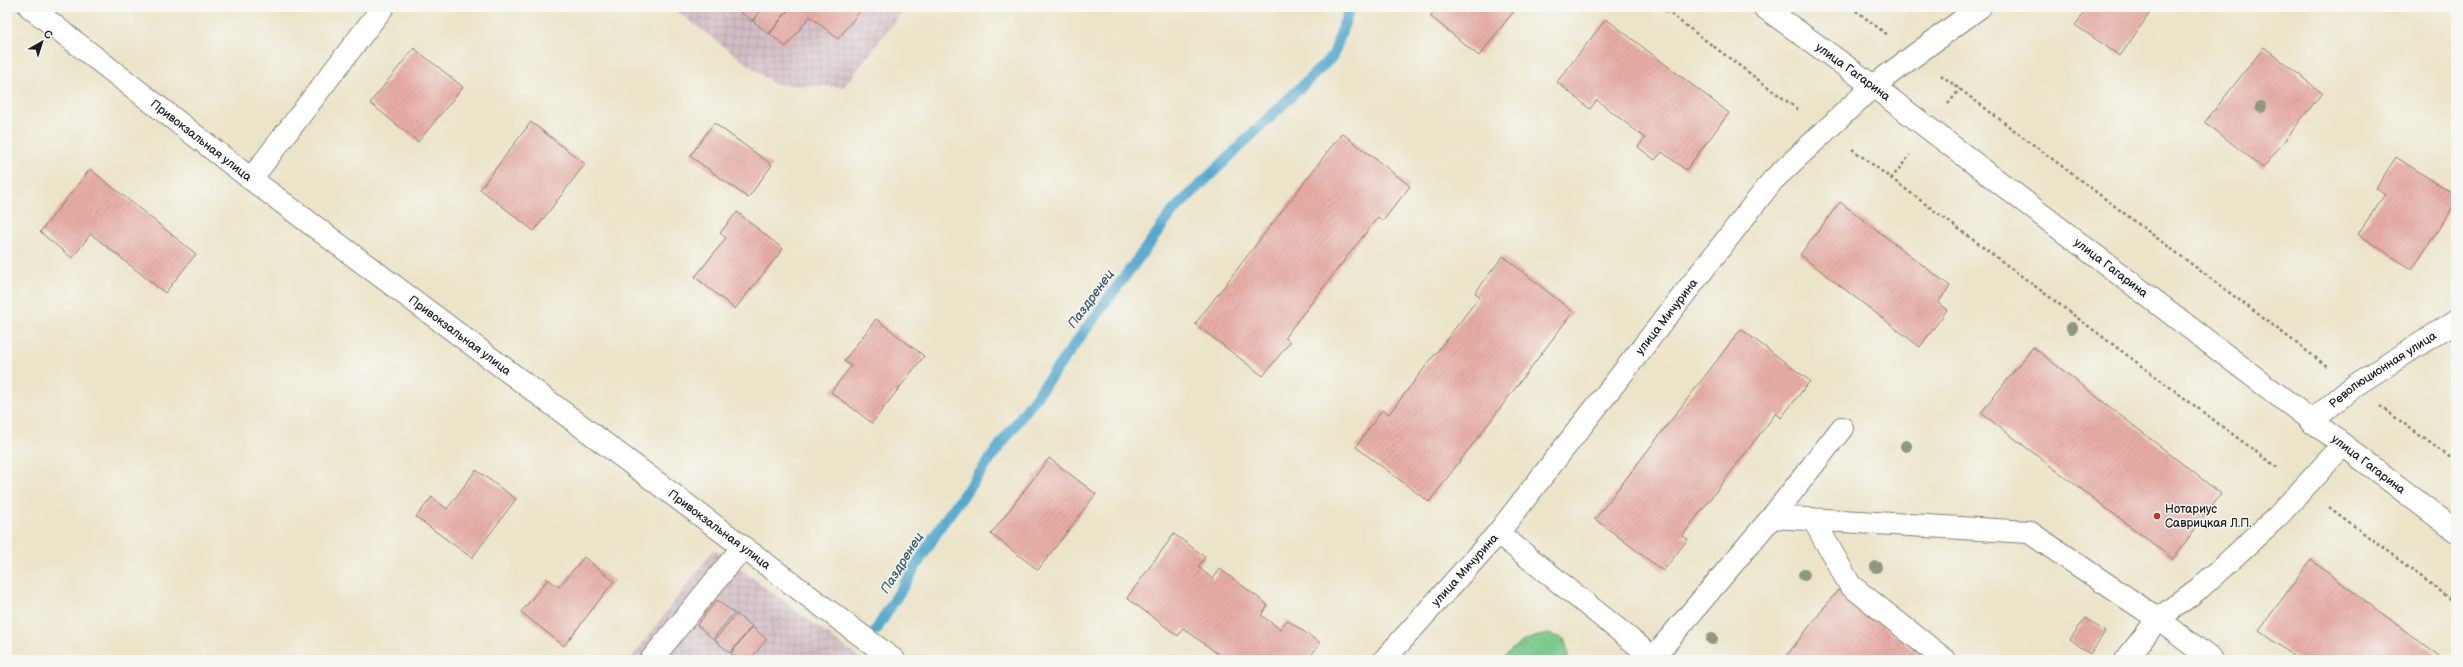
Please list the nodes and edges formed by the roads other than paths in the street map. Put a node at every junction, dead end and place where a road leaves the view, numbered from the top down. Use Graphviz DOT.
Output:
graph roads {
  1 [pos="30,7"];
  2 [pos="382,7"];
  3 [pos="1764,7"];
  4 [pos="1980,7"];
  5 [pos="1873,86"];
  6 [pos="251,179"];
  7 [pos="2456,321"];
  8 [pos="2310,422"];
  9 [pos="1842,428"];
  10 [pos="2342,446"];
  11 [pos="1772,517"];
  12 [pos="1813,519"];
  13 [pos="2456,531"];
  14 [pos="1498,533"];
  15 [pos="742,548"];
  16 [pos="2158,619"];
  17 [pos="1654,659"];
  18 [pos="2210,659"];
  19 [pos="651,660"];
  20 [pos="894,660"];
  21 [pos="1384,660"];
  22 [pos="1945,660"];
  23 [pos="2126,660"];
  1 -- 6 [label="street, Привокзальная улица"];
  2 -- 6 [label="street"];
  3 -- 5 [label="street, улица Гагарина"];
  4 -- 5 [label="street, улица Мичурина"];
  5 -- 8 [label="street, улица Гагарина"];
  5 -- 14 [label="street, улица Мичурина"];
  6 -- 15 [label="street, Привокзальная улица"];
  7 -- 8 [label="street, Революционная улица"];
  8 -- 10 [label="street, улица Гагарина"];
  9 -- 11 [label="street"];
  10 -- 13 [label="street, улица Гагарина"];
  10 -- 16 [label="street"];
  11 -- 12 [label="street"];
  11 -- 17 [label="street"];
  12 -- 16 [label="street"];
  12 -- 22 [label="street"];
  14 -- 17 [label="street"];
  14 -- 21 [label="street, улица Мичурина"];
  15 -- 19 [label="street"];
  15 -- 20 [label="street, Привокзальная улица"];
  16 -- 18 [label="street"];
  16 -- 23 [label="street"];
}
